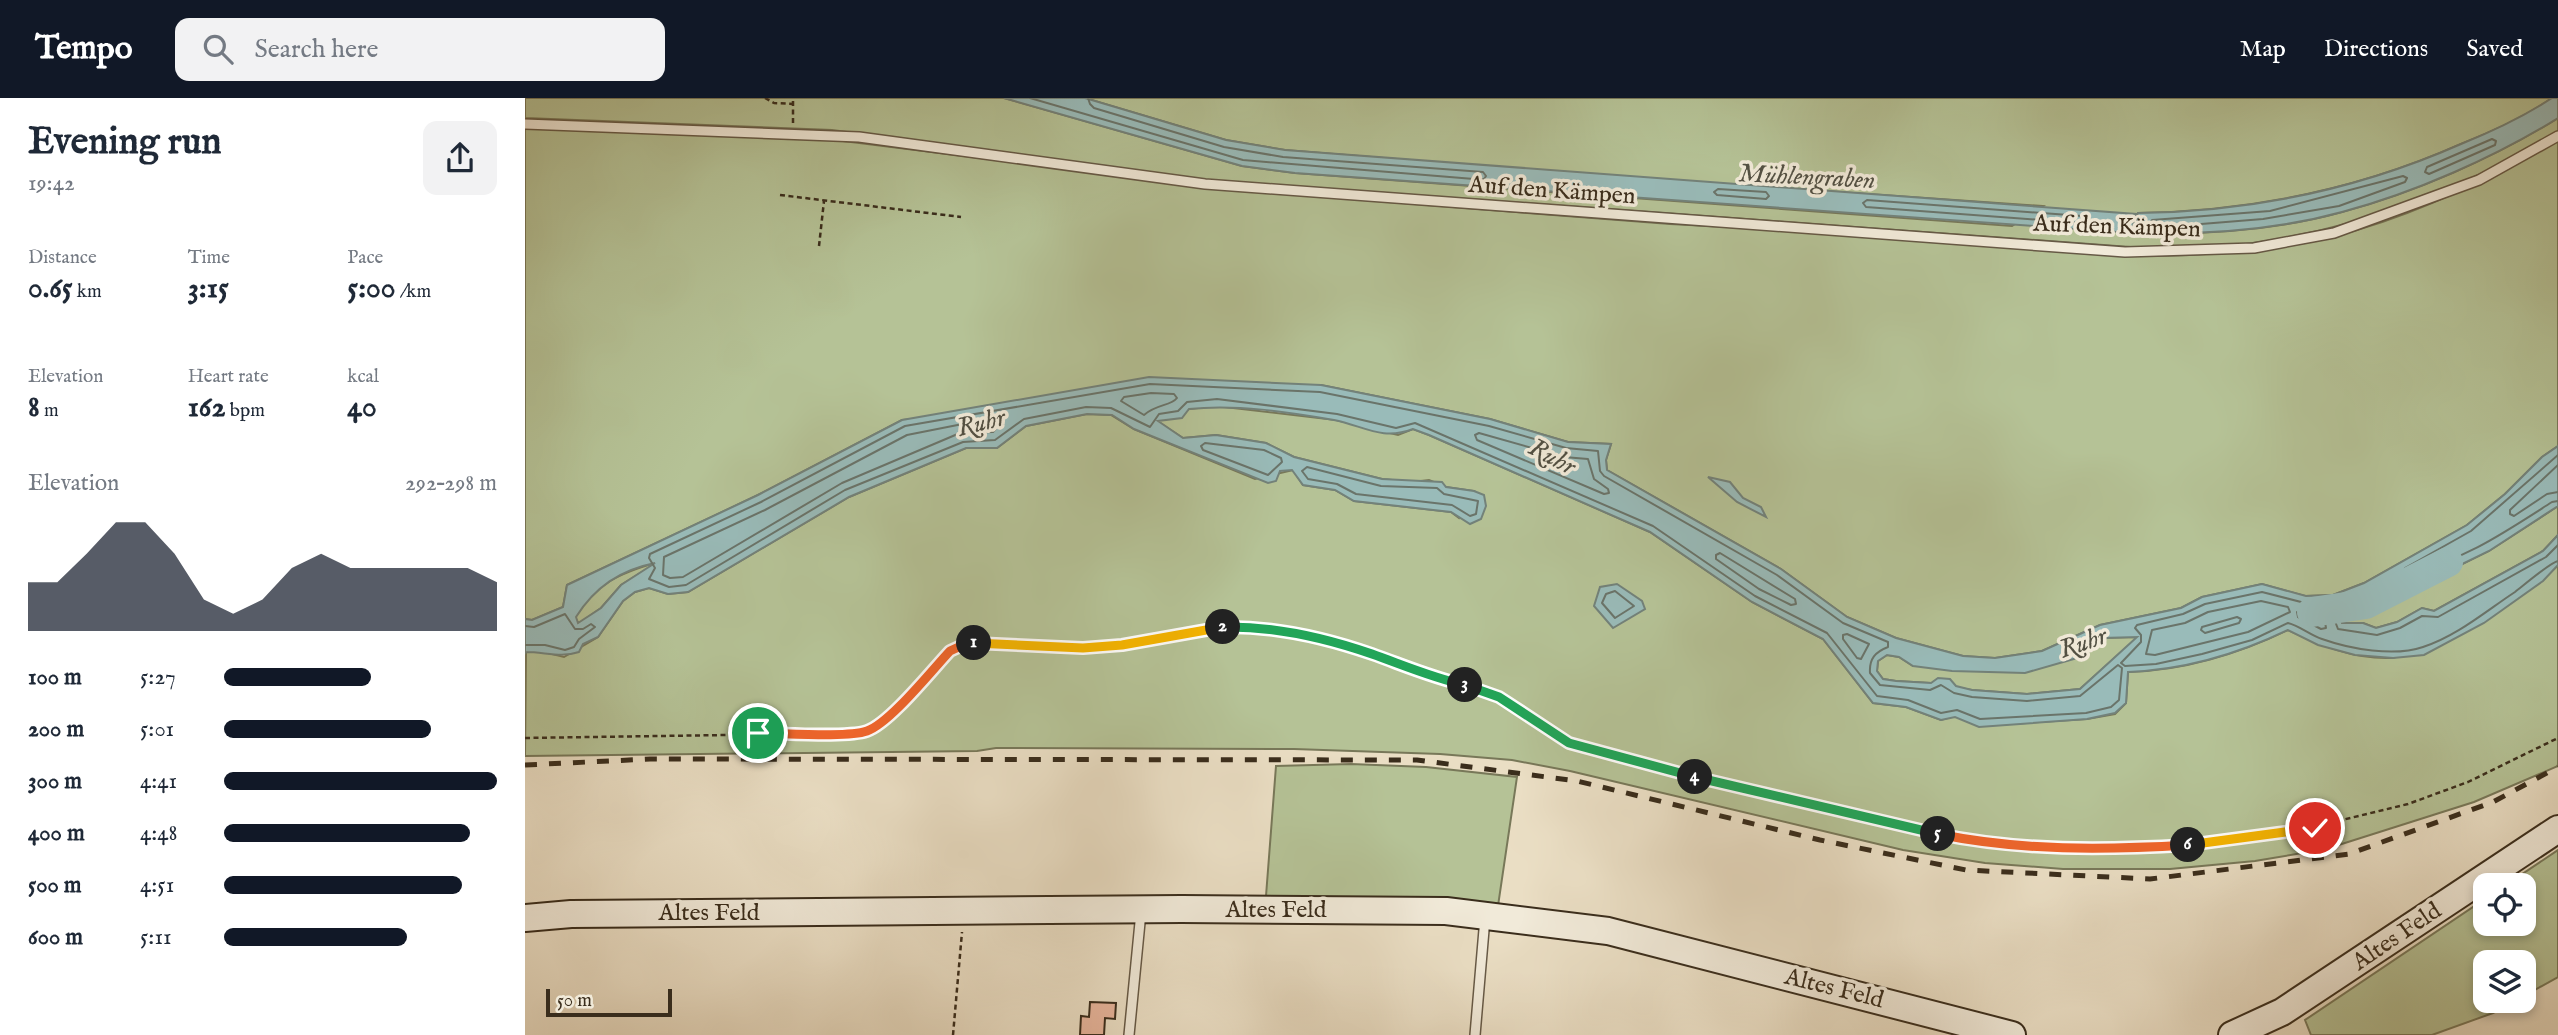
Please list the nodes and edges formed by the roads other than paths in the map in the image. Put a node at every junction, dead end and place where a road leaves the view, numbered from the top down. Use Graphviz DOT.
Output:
graph roads {
  1 [pos="525,124"];
  2 [pos="2558,136"];
  3 [pos="2558,829"];
  4 [pos="1141,910"];
  5 [pos="1485,916"];
  6 [pos="525,918"];
  7 [pos="1129,1035"];
  8 [pos="1475,1035"];
  9 [pos="2012,1035"];
  10 [pos="2232,1035"];
  1 -- 2 [label="lane, Auf den Kämpen"];
  3 -- 10 [label="main road, Altes Feld"];
  4 -- 5 [label="main road, Altes Feld"];
  4 -- 6 [label="main road, Altes Feld"];
  4 -- 7 [label="lane"];
  5 -- 8 [label="lane"];
  5 -- 9 [label="main road, Altes Feld"];
}
